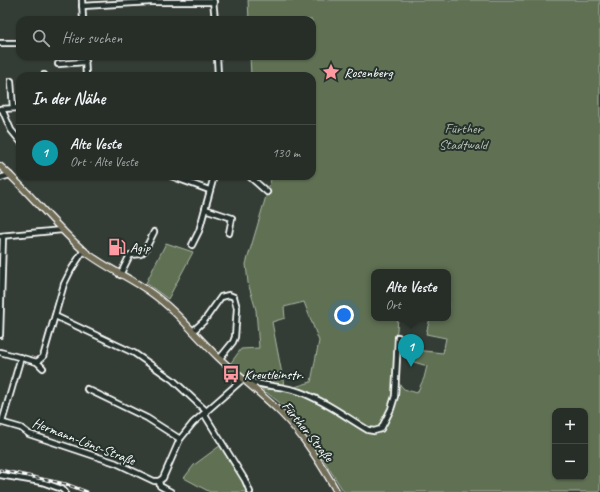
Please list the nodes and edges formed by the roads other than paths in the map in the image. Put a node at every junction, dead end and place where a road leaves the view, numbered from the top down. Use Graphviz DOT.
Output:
graph roads {
  1 [pos="82,0"];
  2 [pos="213,1"];
  3 [pos="82,6"];
  4 [pos="83,16"];
  5 [pos="215,16"];
  6 [pos="0,43"];
  7 [pos="16,43"];
  8 [pos="217,60"];
  9 [pos="85,62"];
  10 [pos="58,64"];
  11 [pos="86,72"];
  12 [pos="218,72"];
  13 [pos="11,81"];
  14 [pos="13,108"];
  15 [pos="1,109"];
  16 [pos="16,136"];
  17 [pos="0,166"];
  18 [pos="10,175"];
  19 [pos="0,178"];
  20 [pos="182,180"];
  21 [pos="213,180"];
  22 [pos="254,180"];
  23 [pos="209,190"];
  24 [pos="267,192"];
  25 [pos="205,209"];
  26 [pos="62,230"];
  27 [pos="154,232"];
  28 [pos="229,233"];
  29 [pos="2,236"];
  30 [pos="192,245"];
  31 [pos="84,250"];
  32 [pos="120,275"];
  33 [pos="1,293"];
  34 [pos="55,316"];
  35 [pos="192,332"];
  36 [pos="0,335"];
  37 [pos="398,337"];
  38 [pos="0,352"];
  39 [pos="21,358"];
  40 [pos="220,358"];
  41 [pos="37,362"];
  42 [pos="44,368"];
  43 [pos="243,379"];
  44 [pos="86,389"];
  45 [pos="205,410"];
  46 [pos="1,422"];
  47 [pos="180,439"];
  48 [pos="0,475"];
  49 [pos="159,481"];
  50 [pos="65,492"];
  51 [pos="171,492"];
  52 [pos="250,492"];
  53 [pos="337,492"];
  1 -- 3 [label="street"];
  2 -- 3 [label="street"];
  2 -- 5 [label="street"];
  3 -- 4 [label="street"];
  6 -- 7 [label="street"];
  8 -- 12 [label="street"];
  9 -- 10 [label="street"];
  9 -- 11 [label="street"];
  13 -- 14 [label="street"];
  14 -- 15 [label="street"];
  15 -- 16 [label="street"];
  17 -- 18 [label="main road, Fürther Straße"];
  18 -- 19 [label="street"];
  18 -- 26 [label="main road, Fürther Straße"];
  20 -- 23 [label="street"];
  21 -- 23 [label="street"];
  22 -- 24 [label="street"];
  23 -- 25 [label="street"];
  25 -- 28 [label="street"];
  25 -- 30 [label="street"];
  26 -- 29 [label="street"];
  26 -- 31 [label="main road, Fürther Straße"];
  27 -- 32 [label="street"];
  29 -- 33 [label="street"];
  31 -- 32 [label="main road, Fürther Straße"];
  31 -- 34 [label="street"];
  32 -- 35 [label="main road, Fürther Straße"];
  33 -- 36 [label="street"];
  34 -- 41 [label="street"];
  34 -- 45 [label="street"];
  35 -- 40 [label="main road, Fürther Straße"];
  35 -- 40 [label="street"];
  37 -- 43 [label="street"];
  38 -- 39 [label="street"];
  39 -- 41 [label="street"];
  39 -- 46 [label="street"];
  40 -- 43 [label="main road, Fürther Straße"];
  41 -- 42 [label="street"];
  43 -- 45 [label="street"];
  43 -- 53 [label="main road, Fürther Straße"];
  44 -- 47 [label="street"];
  45 -- 47 [label="street"];
  45 -- 52 [label="street"];
  46 -- 49 [label="street, Hermann-Löns-Straße"];
  47 -- 49 [label="street"];
  48 -- 50 [label="street"];
  49 -- 51 [label="street"];
}
